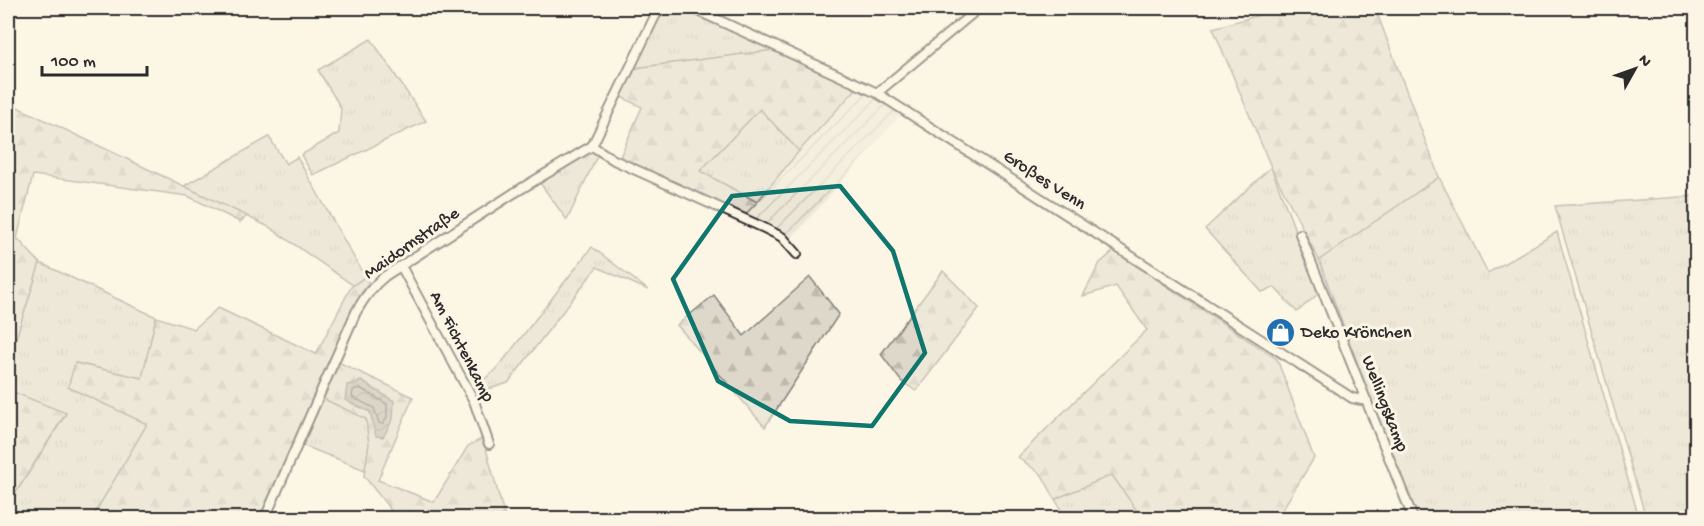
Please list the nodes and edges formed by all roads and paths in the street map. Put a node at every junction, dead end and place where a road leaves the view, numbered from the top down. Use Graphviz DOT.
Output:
graph roads {
  1 [pos="658,8"];
  2 [pos="692,8"];
  3 [pos="979,8"];
  4 [pos="877,93"];
  5 [pos="592,146"];
  6 [pos="1300,234"];
  7 [pos="796,254"];
  8 [pos="401,266"];
  9 [pos="1367,401"];
  10 [pos="489,444"];
  11 [pos="265,519"];
  12 [pos="1413,519"];
  1 -- 5 [label="street"];
  2 -- 4 [label="street, Großes Venn"];
  3 -- 4 [label="street"];
  4 -- 9 [label="street, Großes Venn"];
  5 -- 7 [label="street"];
  5 -- 8 [label="street, Maidornstraße"];
  6 -- 9 [label="street, Wellingskamp"];
  8 -- 10 [label="street, Am Fichtenkamp"];
  8 -- 11 [label="street, Maidornstraße"];
  9 -- 12 [label="street, Wellingskamp"];
}
